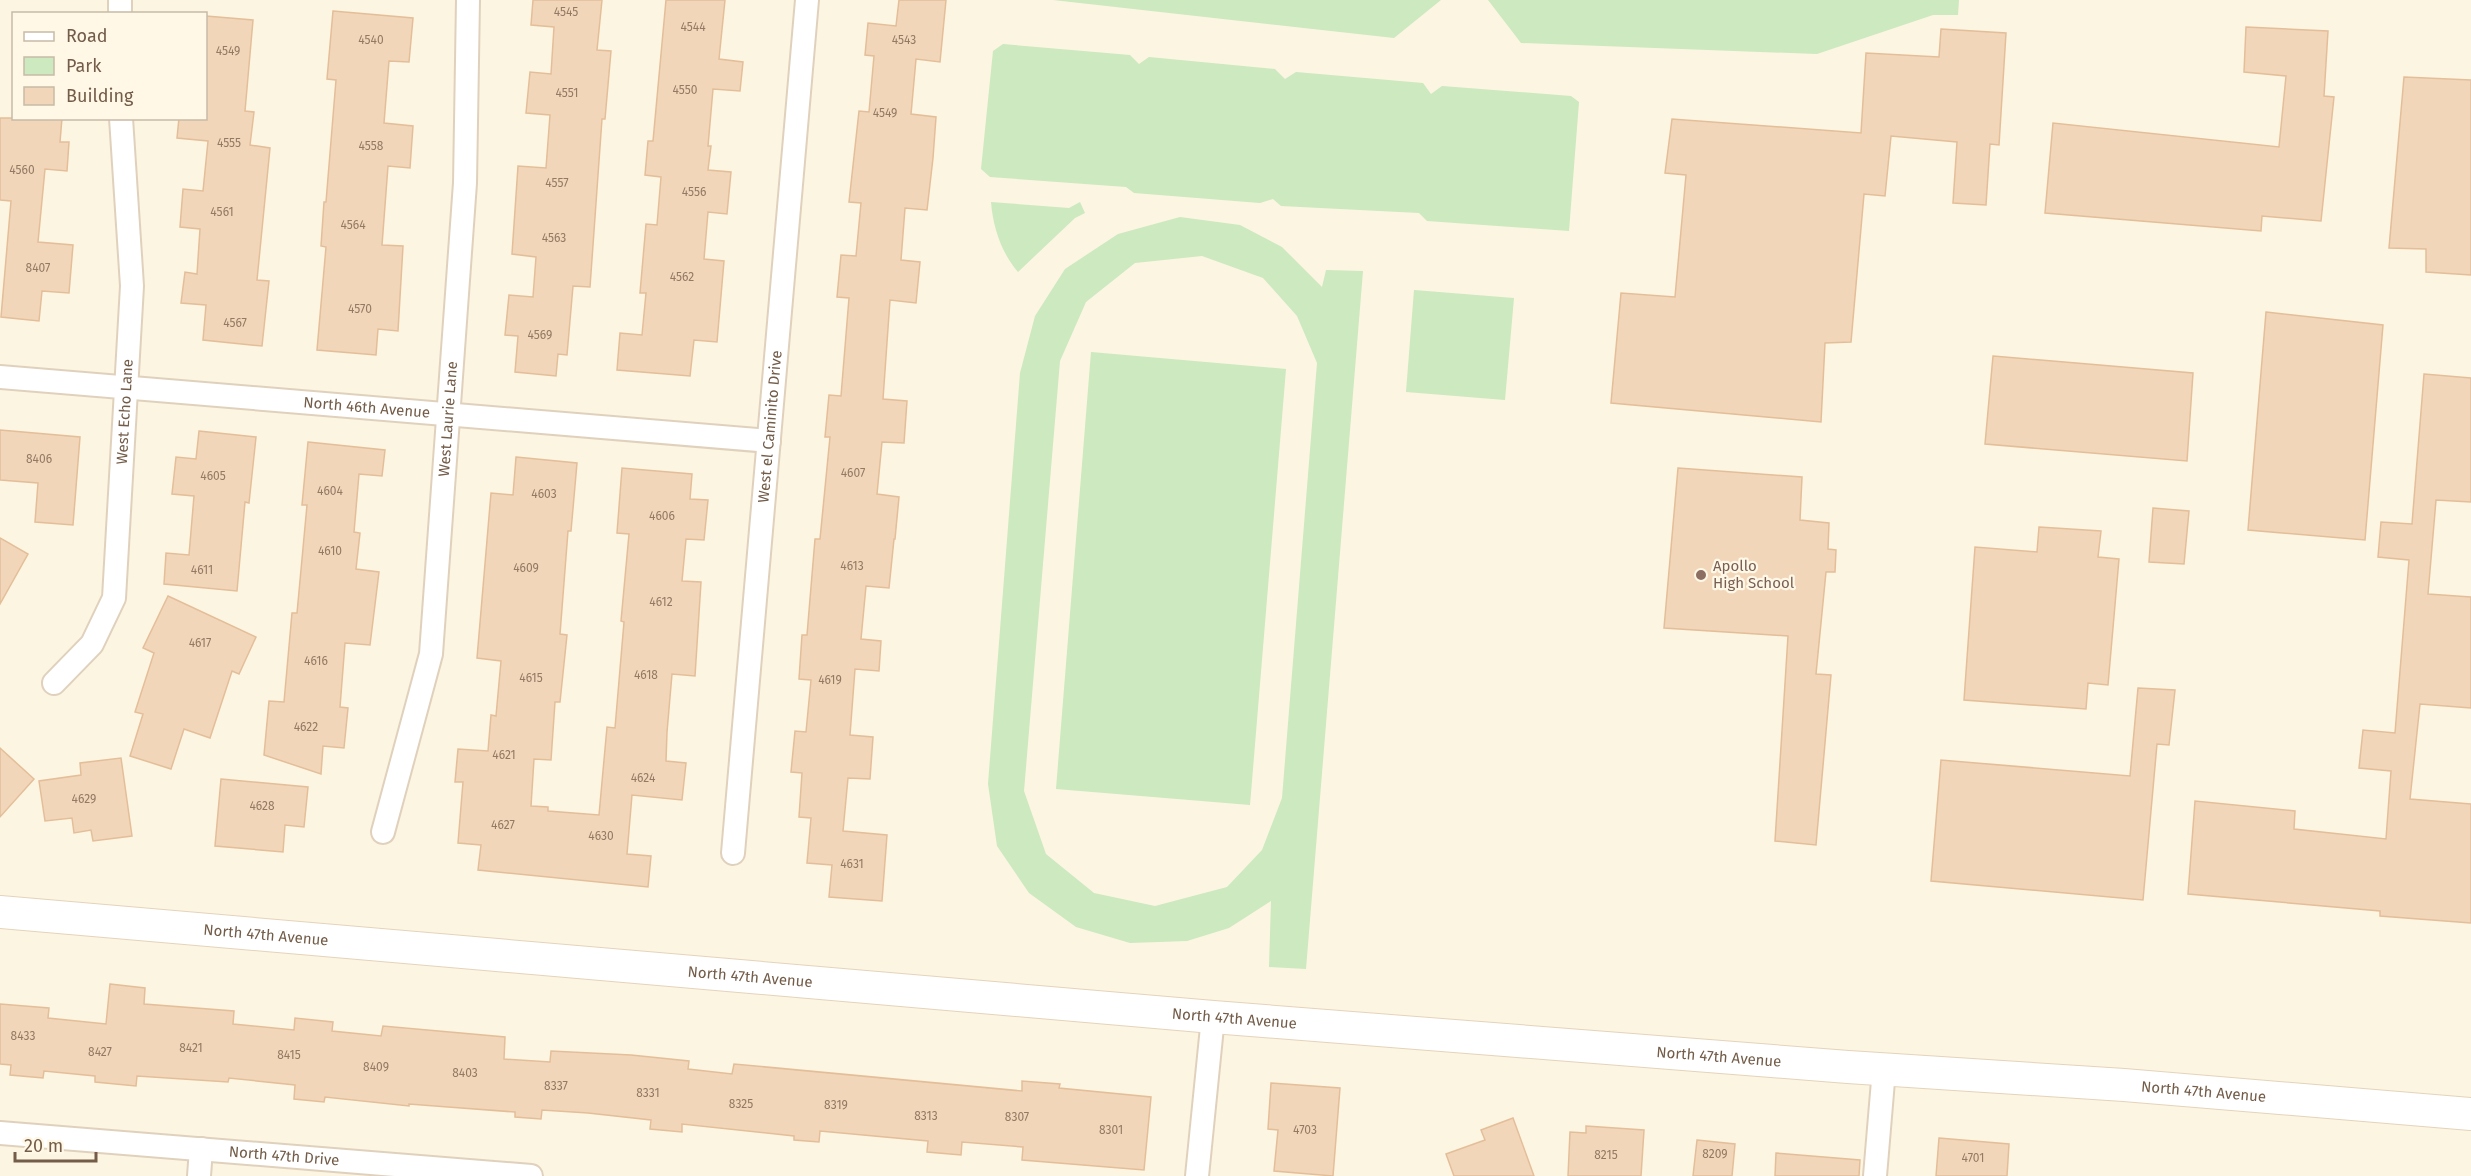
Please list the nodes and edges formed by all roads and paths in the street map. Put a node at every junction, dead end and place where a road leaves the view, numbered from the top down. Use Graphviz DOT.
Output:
graph roads {
  1 [pos="468,0"];
  2 [pos="807,0"];
  3 [pos="121,120"];
  4 [pos="0,377"];
  5 [pos="128,389"];
  6 [pos="450,414"];
  7 [pos="769,441"];
  8 [pos="54,683"];
  9 [pos="383,832"];
  10 [pos="733,853"];
  11 [pos="0,912"];
  12 [pos="1213,1017"];
  13 [pos="1884,1069"];
  14 [pos="2471,1114"];
  15 [pos="0,1132"];
  16 [pos="201,1149"];
  17 [pos="199,1176"];
  18 [pos="531,1176"];
  19 [pos="1197,1176"];
  20 [pos="1875,1176"];
  1 -- 6 [label="street, West Laurie Lane"];
  2 -- 7 [label="street, West el Caminito Drive"];
  3 -- 5 [label="street, West Echo Lane"];
  4 -- 5 [label="street, North 46th Avenue"];
  5 -- 6 [label="street, North 46th Avenue"];
  5 -- 8 [label="street, West Echo Lane"];
  6 -- 7 [label="street, North 46th Avenue"];
  6 -- 9 [label="street, West Laurie Lane"];
  7 -- 10 [label="street, West el Caminito Drive"];
  11 -- 12 [label="street, North 47th Avenue"];
  12 -- 13 [label="street, North 47th Avenue"];
  12 -- 19 [label="street"];
  13 -- 14 [label="street, North 47th Avenue"];
  13 -- 20 [label="street"];
  15 -- 16 [label="street, North 47th Drive"];
  16 -- 17 [label="street"];
  16 -- 18 [label="street, North 47th Drive"];
}
